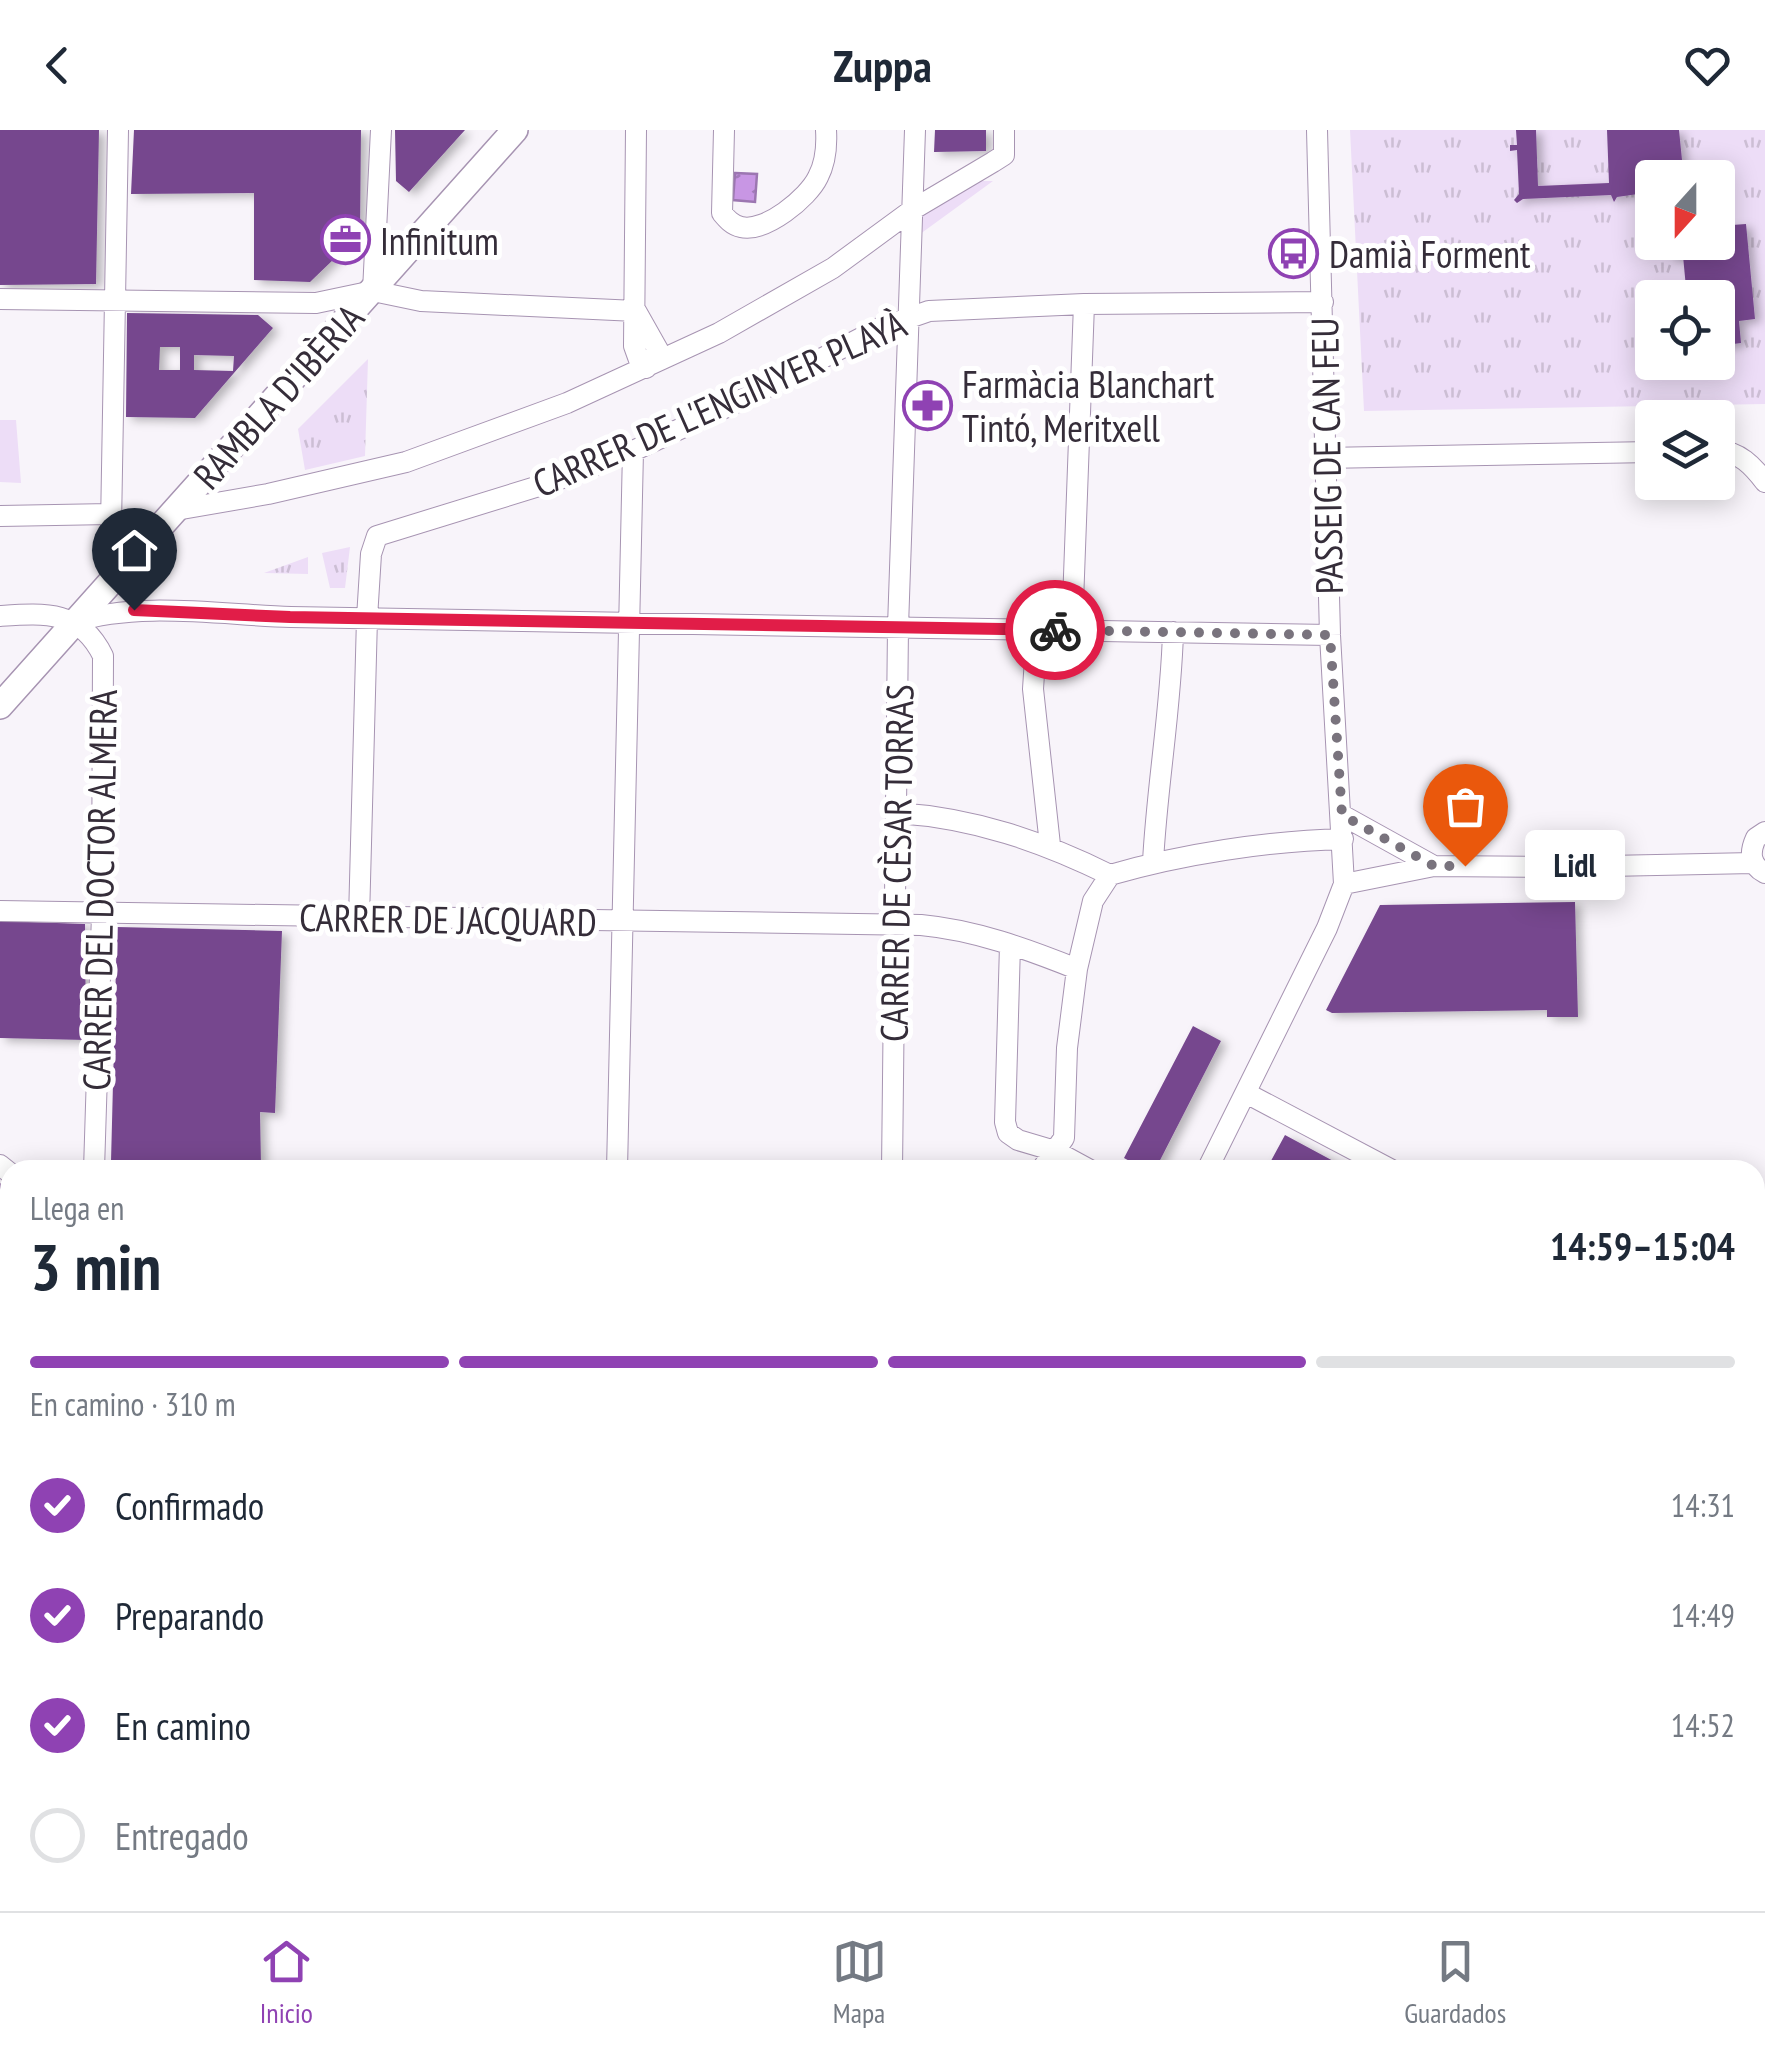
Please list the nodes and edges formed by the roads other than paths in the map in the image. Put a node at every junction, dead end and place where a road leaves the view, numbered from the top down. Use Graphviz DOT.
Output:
graph roads {
  1 [pos="118,130"];
  2 [pos="381,130"];
  3 [pos="515,130"];
  4 [pos="636,130"];
  5 [pos="724,130"];
  6 [pos="826,130"];
  7 [pos="915,130"];
  8 [pos="1004,130"];
  9 [pos="1317,130"];
  10 [pos="912,210"];
  11 [pos="373,291"];
  12 [pos="0,299"];
  13 [pos="117,300"];
  14 [pos="1322,302"];
  15 [pos="1084,304"];
  16 [pos="636,311"];
  17 [pos="907,316"];
  18 [pos="646,368"];
  19 [pos="632,450"];
  20 [pos="1635,452"];
  21 [pos="1735,456"];
  22 [pos="1324,458"];
  23 [pos="1759,474"];
  24 [pos="176,510"];
  25 [pos="110,514"];
  26 [pos="0,516"];
  27 [pos="110,582"];
  28 [pos="0,616"];
  29 [pos="367,618"];
  30 [pos="74,622"];
  31 [pos="630,622"];
  32 [pos="898,627"];
  33 [pos="1037,629"];
  34 [pos="1072,630"];
  35 [pos="1173,632"];
  36 [pos="1330,635"];
  37 [pos="0,706"];
  38 [pos="896,813"];
  39 [pos="1342,815"];
  40 [pos="1765,832"];
  41 [pos="1342,838"];
  42 [pos="1050,845"];
  43 [pos="1153,862"];
  44 [pos="1434,866"];
  45 [pos="1759,868"];
  46 [pos="1110,875"];
  47 [pos="1344,884"];
  48 [pos="0,912"];
  49 [pos="102,914"];
  50 [pos="359,918"];
  51 [pos="623,922"];
  52 [pos="896,926"];
  53 [pos="1010,945"];
  54 [pos="1077,969"];
  55 [pos="1246,1092"];
  56 [pos="1055,1151"];
  57 [pos="94,1160"];
  58 [pos="617,1160"];
  59 [pos="892,1160"];
  60 [pos="1048,1160"];
  61 [pos="1072,1160"];
  62 [pos="1212,1160"];
  63 [pos="1373,1160"];
  1 -- 13 [label="street"];
  2 -- 11 [label="street"];
  3 -- 11 [label="main road, RAMBLA D'IBÈRIA"];
  4 -- 16 [label="street"];
  5 -- 6 [label="street"];
  7 -- 10 [label="street, CARRER DE CÈSAR TORRAS"];
  8 -- 10 [label="street"];
  9 -- 14 [label="street, PASSEIG DE CAN FEU"];
  10 -- 17 [label="street, CARRER DE CÈSAR TORRAS"];
  10 -- 18 [label="street"];
  11 -- 13 [label="street"];
  11 -- 16 [label="street"];
  11 -- 24 [label="main road, RAMBLA D'IBÈRIA"];
  12 -- 13 [label="street"];
  13 -- 25 [label="street"];
  14 -- 15 [label="street, CARRER DE L'ENGINYER PLAYÀ"];
  14 -- 22 [label="street, PASSEIG DE CAN FEU"];
  15 -- 17 [label="street, CARRER DE L'ENGINYER PLAYÀ"];
  15 -- 34 [label="street"];
  16 -- 18 [label="street"];
  17 -- 19 [label="street, CARRER DE L'ENGINYER PLAYÀ"];
  17 -- 32 [label="street, CARRER DE CÈSAR TORRAS"];
  18 -- 24 [label="street"];
  19 -- 29 [label="street, CARRER DE L'ENGINYER PLAYÀ"];
  19 -- 31 [label="street"];
  20 -- 22 [label="street"];
  21 -- 23 [label="street"];
  22 -- 36 [label="street, PASSEIG DE CAN FEU"];
  24 -- 27 [label="main road, RAMBLA D'IBÈRIA"];
  25 -- 26 [label="street"];
  25 -- 27 [label="street"];
  27 -- 30 [label="main road, RAMBLA D'IBÈRIA"];
  28 -- 30 [label="street"];
  29 -- 30 [label="street"];
  29 -- 31 [label="street"];
  29 -- 50 [label="street"];
  30 -- 37 [label="main road, RAMBLA D'IBÈRIA"];
  30 -- 49 [label="street, CARRER DEL DOCTOR ALMERA"];
  31 -- 32 [label="street"];
  31 -- 51 [label="street"];
  32 -- 33 [label="street"];
  32 -- 38 [label="street, CARRER DE CÈSAR TORRAS"];
  33 -- 34 [label="street"];
  33 -- 42 [label="street"];
  34 -- 35 [label="street"];
  35 -- 36 [label="street"];
  35 -- 43 [label="street"];
  36 -- 39 [label="street, PASSEIG DE CAN FEU"];
  38 -- 42 [label="street"];
  38 -- 52 [label="street, CARRER DE CÈSAR TORRAS"];
  39 -- 41 [label="street, PASSEIG DE CAN FEU"];
  39 -- 44 [label="street"];
  40 -- 45 [label="street"];
  41 -- 43 [label="street"];
  41 -- 47 [label="street, PASSEIG DE CAN FEU"];
  42 -- 46 [label="street"];
  43 -- 46 [label="street"];
  44 -- 45 [label="street"];
  44 -- 47 [label="street"];
  46 -- 54 [label="street"];
  47 -- 55 [label="street, PASSEIG DE CAN FEU"];
  48 -- 49 [label="street, CARRER DE JACQUARD"];
  49 -- 50 [label="street, CARRER DE JACQUARD"];
  49 -- 57 [label="street, CARRER DEL DOCTOR ALMERA"];
  50 -- 51 [label="street, CARRER DE JACQUARD"];
  51 -- 52 [label="street, CARRER DE JACQUARD"];
  51 -- 58 [label="street"];
  52 -- 53 [label="street, CARRER DE JACQUARD"];
  52 -- 59 [label="street, CARRER DE CÈSAR TORRAS"];
  53 -- 54 [label="street, CARRER DE JACQUARD"];
  53 -- 56 [label="street"];
  54 -- 56 [label="street"];
  55 -- 62 [label="street, PASSEIG DE CAN FEU"];
  55 -- 63 [label="street"];
  56 -- 60 [label="street"];
  56 -- 61 [label="street"];
}
